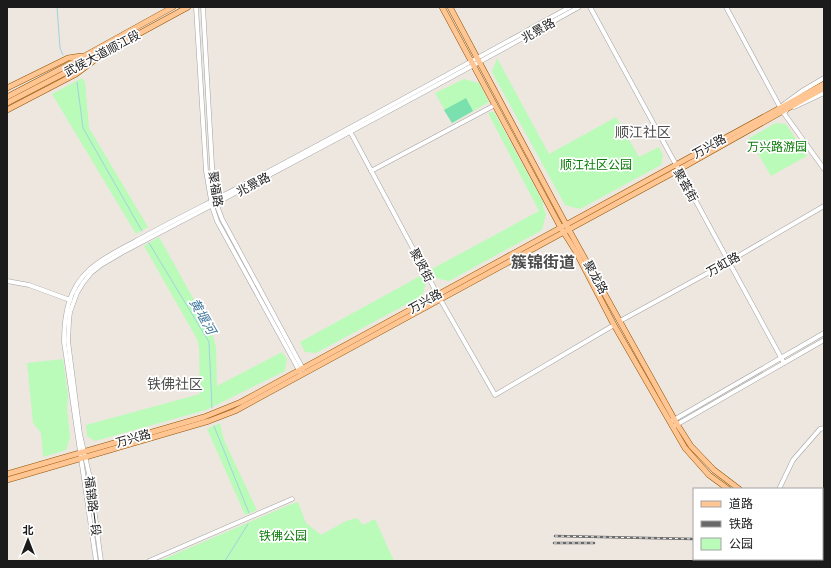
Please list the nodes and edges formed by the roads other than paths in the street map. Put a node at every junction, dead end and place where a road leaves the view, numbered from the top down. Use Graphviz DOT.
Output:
graph roads {
  1 [pos="173,7"];
  2 [pos="188,7"];
  3 [pos="196,7"];
  4 [pos="203,7"];
  5 [pos="442,7"];
  6 [pos="450,7"];
  7 [pos="570,7"];
  8 [pos="579,7"];
  9 [pos="590,7"];
  10 [pos="726,7"];
  11 [pos="109,50"];
  12 [pos="84,56"];
  13 [pos="478,60"];
  14 [pos="473,64"];
  15 [pos="824,78"];
  16 [pos="824,84"];
  17 [pos="7,88"];
  18 [pos="824,88"];
  19 [pos="824,93"];
  20 [pos="11,97"];
  21 [pos="7,103"];
  22 [pos="495,105"];
  23 [pos="780,107"];
  24 [pos="9,110"];
  25 [pos="783,112"];
  26 [pos="351,133"];
  27 [pos="675,164"];
  28 [pos="824,169"];
  29 [pos="678,170"];
  30 [pos="371,171"];
  31 [pos="214,202"];
  32 [pos="824,206"];
  33 [pos="567,224"];
  34 [pos="562,230"];
  35 [pos="569,230"];
  36 [pos="728,262"];
  37 [pos="7,282"];
  38 [pos="438,294"];
  39 [pos="440,299"];
  40 [pos="70,300"];
  41 [pos="620,321"];
  42 [pos="614,325"];
  43 [pos="824,333"];
  44 [pos="824,340"];
  45 [pos="781,358"];
  46 [pos="784,363"];
  47 [pos="301,369"];
  48 [pos="304,374"];
  49 [pos="673,423"];
  50 [pos="824,428"];
  51 [pos="82,452"];
  52 [pos="86,458"];
  53 [pos="81,459"];
  54 [pos="7,474"];
  55 [pos="7,480"];
  56 [pos="727,488"];
  57 [pos="737,488"];
  58 [pos="780,488"];
  59 [pos="292,499"];
  60 [pos="96,561"];
  61 [pos="101,561"];
  62 [pos="149,561"];
  1 -- 12 [label="main road, 武侯大道顺江段"];
  2 -- 11 [label="main road, 武侯大道顺江段"];
  3 -- 31 [label="street"];
  4 -- 31 [label="street, 聚福路"];
  5 -- 14 [label="main road, 聚龙路"];
  6 -- 13 [label="main road, 聚龙路"];
  7 -- 13 [label="street, 兆景路"];
  8 -- 13 [label="street, 兆景路"];
  9 -- 27 [label="street, 聚荟街"];
  10 -- 23 [label="street"];
  11 -- 20 [label="main road, 武侯大道顺江段"];
  11 -- 24 [label="main road"];
  12 -- 17 [label="main road"];
  12 -- 20 [label="main road, 武侯大道顺江段"];
  13 -- 14 [label="street, 兆景路"];
  13 -- 33 [label="main road, 聚龙路"];
  14 -- 22 [label="main road, 聚龙路"];
  14 -- 26 [label="street, 兆景路"];
  14 -- 31 [label="street, 兆景路"];
  15 -- 23 [label="street"];
  16 -- 23 [label="main road, 万兴路"];
  18 -- 25 [label="main road"];
  19 -- 25 [label="street"];
  20 -- 21 [label="main road"];
  22 -- 30 [label="street"];
  22 -- 34 [label="main road, 聚龙路"];
  23 -- 27 [label="main road, 万兴路"];
  25 -- 28 [label="street"];
  25 -- 29 [label="main road"];
  26 -- 30 [label="street, 聚贤街"];
  26 -- 31 [label="street, 兆景路"];
  27 -- 29 [label="street, 聚荟街"];
  27 -- 33 [label="main road, 万兴路"];
  29 -- 35 [label="main road"];
  29 -- 36 [label="street, 聚荟街"];
  30 -- 38 [label="street, 聚贤街"];
  31 -- 40 [label="street, 兆景路"];
  31 -- 47 [label="street, 聚福路"];
  31 -- 51 [label="street, 兆景路"];
  32 -- 36 [label="street, 万虹路"];
  33 -- 34 [label="main road, 万兴路"];
  33 -- 35 [label="main road, 聚龙路"];
  34 -- 35 [label="main road"];
  34 -- 38 [label="main road, 万兴路"];
  34 -- 39 [label="main road"];
  34 -- 42 [label="main road, 聚龙路"];
  35 -- 41 [label="main road, 聚龙路"];
  36 -- 41 [label="street, 万虹路"];
  36 -- 45 [label="street, 聚荟街"];
  37 -- 40 [label="street"];
  38 -- 39 [label="street, 聚贤街"];
  38 -- 47 [label="main road, 万兴路"];
  39 -- 42 [label="street, 聚贤街"];
  39 -- 48 [label="main road"];
  40 -- 51 [label="street, 兆景路"];
  41 -- 49 [label="main road, 聚龙路"];
  42 -- 49 [label="main road, 聚龙路"];
  43 -- 45 [label="street"];
  44 -- 46 [label="street"];
  45 -- 46 [label="street, 聚荟街"];
  45 -- 49 [label="street"];
  46 -- 49 [label="street"];
  47 -- 48 [label="street, 聚福路"];
  47 -- 51 [label="main road, 万兴路"];
  48 -- 52 [label="main road"];
  49 -- 56 [label="main road, 聚龙路"];
  49 -- 57 [label="main road, 聚龙路"];
  50 -- 58 [label="street"];
  51 -- 52 [label="street, 福锦路一段"];
  51 -- 53 [label="street, 福锦路一段"];
  51 -- 54 [label="main road, 万兴路"];
  52 -- 53 [label="main road"];
  52 -- 61 [label="street, 福锦路一段"];
  53 -- 55 [label="main road"];
  53 -- 60 [label="street, 福锦路一段"];
  59 -- 62 [label="street"];
}
